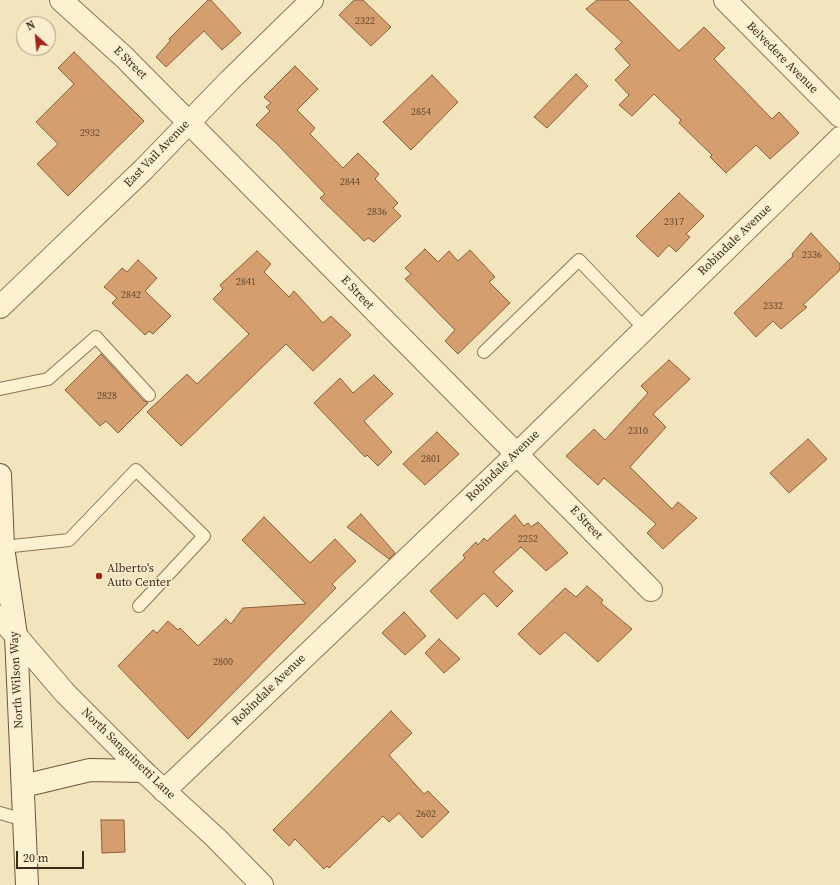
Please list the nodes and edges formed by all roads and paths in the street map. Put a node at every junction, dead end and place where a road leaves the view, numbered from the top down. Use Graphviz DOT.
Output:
graph roads {
  1 [pos="312,0"];
  2 [pos="725,0"];
  3 [pos="66,2"];
  4 [pos="840,116"];
  5 [pos="189,122"];
  6 [pos="840,138"];
  7 [pos="0,307"];
  8 [pos="644,328"];
  9 [pos="484,352"];
  10 [pos="0,389"];
  11 [pos="149,395"];
  12 [pos="517,454"];
  13 [pos="0,475"];
  14 [pos="3,547"];
  15 [pos="651,590"];
  16 [pos="139,606"];
  17 [pos="0,617"];
  18 [pos="16,635"];
  19 [pos="143,771"];
  20 [pos="23,786"];
  21 [pos="164,790"];
  22 [pos="0,813"];
  23 [pos="24,820"];
  24 [pos="27,885"];
  25 [pos="262,885"];
  1 -- 5 [label="street, East Vail Avenue"];
  2 -- 4 [label="street, Belvedere Avenue"];
  3 -- 5 [label="street, E Street"];
  5 -- 7 [label="street, East Vail Avenue"];
  5 -- 12 [label="street, E Street"];
  6 -- 8 [label="street, Robindale Avenue"];
  8 -- 9 [label="lane"];
  8 -- 12 [label="street, Robindale Avenue"];
  10 -- 11 [label="lane"];
  12 -- 15 [label="street, E Street"];
  12 -- 21 [label="street, Robindale Avenue"];
  13 -- 14 [label="street, North Wilson Way"];
  14 -- 16 [label="lane"];
  14 -- 18 [label="street, North Wilson Way"];
  17 -- 18 [label="street, North Sanguinetti Lane"];
  18 -- 19 [label="street, North Sanguinetti Lane"];
  18 -- 20 [label="street, North Wilson Way"];
  19 -- 20 [label="street"];
  19 -- 21 [label="street, North Sanguinetti Lane"];
  20 -- 23 [label="street, North Wilson Way"];
  21 -- 25 [label="street, North Sanguinetti Lane"];
  22 -- 23 [label="lane"];
  23 -- 24 [label="street, North Wilson Way"];
}
